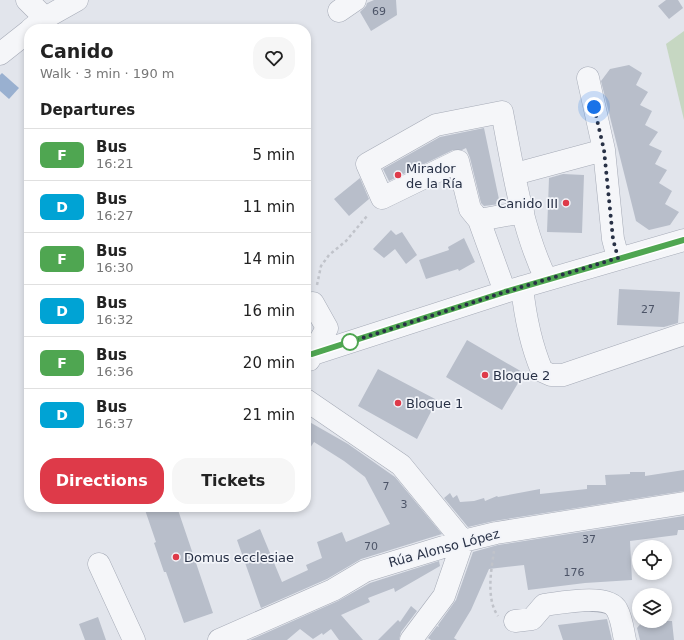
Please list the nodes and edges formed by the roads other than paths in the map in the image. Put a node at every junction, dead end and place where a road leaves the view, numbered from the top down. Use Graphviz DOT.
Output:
graph roads {
  1 [pos="27,0"];
  2 [pos="76,0"];
  3 [pos="34,24"];
  4 [pos="38,24"];
  5 [pos="24,35"];
  6 [pos="0,54"];
  7 [pos="588,78"];
  8 [pos="604,150"];
  9 [pos="515,174"];
  10 [pos="523,212"];
  11 [pos="479,220"];
  12 [pos="684,240"];
  13 [pos="618,258"];
  14 [pos="546,279"];
  15 [pos="513,289"];
  16 [pos="313,303"];
  17 [pos="684,334"];
  18 [pos="311,356"];
  19 [pos="311,358"];
  20 [pos="311,409"];
  21 [pos="684,503"];
  22 [pos="463,541"];
  23 [pos="99,564"];
  24 [pos="515,621"];
  25 [pos="134,640"];
  26 [pos="219,640"];
  27 [pos="412,640"];
  28 [pos="625,640"];
  1 -- 3 [label="street"];
  2 -- 4 [label="street"];
  5 -- 6 [label="street"];
  7 -- 8 [label="street"];
  8 -- 9 [label="street"];
  8 -- 13 [label="street"];
  9 -- 10 [label="street"];
  9 -- 11 [label="street"];
  10 -- 11 [label="street"];
  10 -- 14 [label="street"];
  11 -- 15 [label="street"];
  12 -- 13 [label="street"];
  13 -- 14 [label="street"];
  14 -- 15 [label="street"];
  15 -- 17 [label="street"];
  15 -- 19 [label="street"];
  16 -- 18 [label="street"];
  20 -- 22 [label="street"];
  21 -- 22 [label="street, Rúa Alonso López"];
  22 -- 26 [label="street, Rúa Alonso López"];
  22 -- 27 [label="street"];
  23 -- 25 [label="street"];
  24 -- 28 [label="street"];
}
